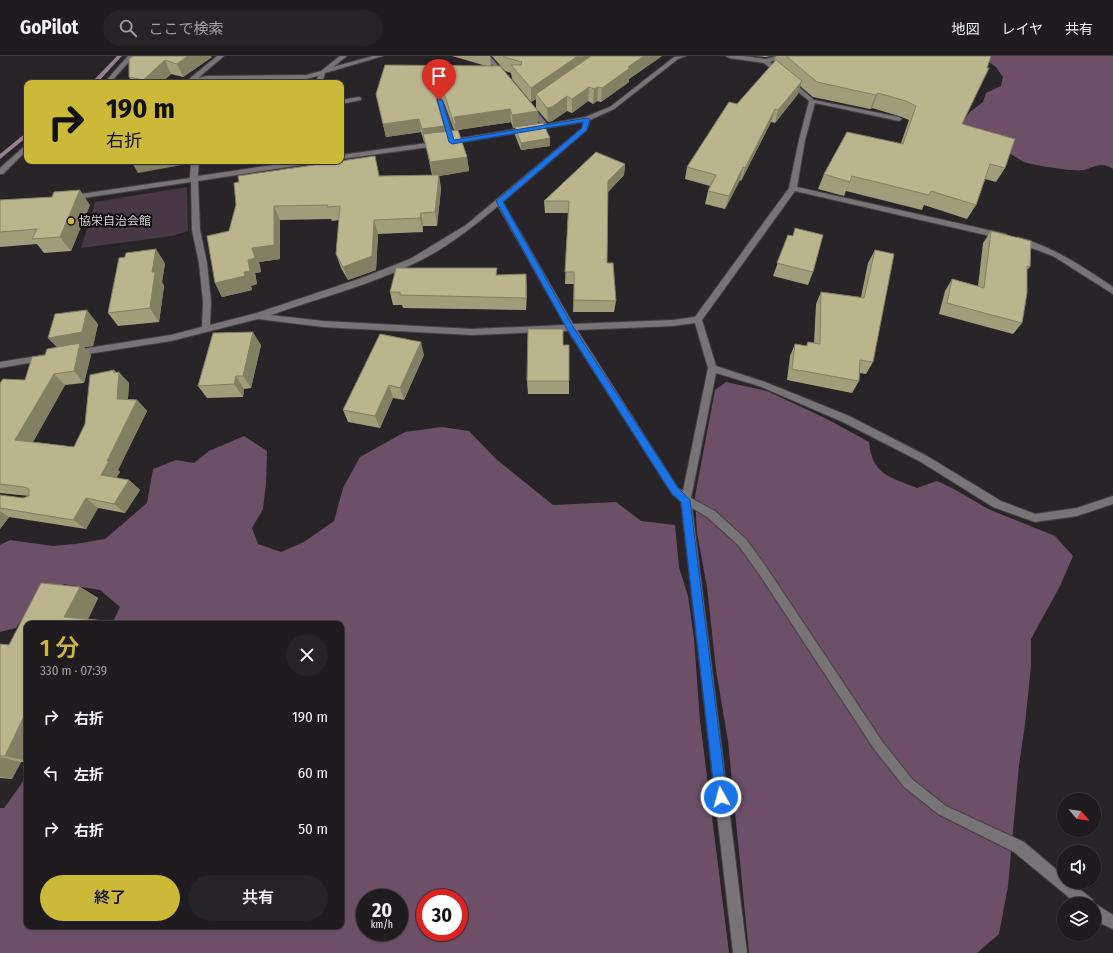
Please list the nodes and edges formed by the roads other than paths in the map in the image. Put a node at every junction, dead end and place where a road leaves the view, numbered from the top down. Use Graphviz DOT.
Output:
graph roads {
  1 [pos="131,56"];
  2 [pos="221,56"];
  3 [pos="344,56"];
  4 [pos="380,56"];
  5 [pos="487,56"];
  6 [pos="684,56"];
  7 [pos="729,56"];
  8 [pos="782,56"];
  9 [pos="766,62"];
  10 [pos="322,73"];
  11 [pos="506,79"];
  12 [pos="110,80"];
  13 [pos="192,80"];
  14 [pos="198,80"];
  15 [pos="320,80"];
  16 [pos="359,99"];
  17 [pos="439,100"];
  18 [pos="812,100"];
  19 [pos="344,102"];
  20 [pos="526,102"];
  21 [pos="537,103"];
  22 [pos="531,107"];
  23 [pos="587,119"];
  24 [pos="900,119"];
  25 [pos="546,127"];
  26 [pos="452,142"];
  27 [pos="24,149"];
  28 [pos="344,157"];
  29 [pos="195,164"];
  30 [pos="293,164"];
  31 [pos="0,172"];
  32 [pos="194,178"];
  33 [pos="793,188"];
  34 [pos="62,199"];
  35 [pos="499,201"];
  36 [pos="1113,290"];
  37 [pos="258,316"];
  38 [pos="698,320"];
  39 [pos="570,327"];
  40 [pos="206,329"];
  41 [pos="70,354"];
  42 [pos="54,356"];
  43 [pos="0,364"];
  44 [pos="712,368"];
  45 [pos="686,500"];
  46 [pos="1113,500"];
  47 [pos="1079,897"];
  48 [pos="1101,916"];
  49 [pos="1113,922"];
  50 [pos="740,953"];
  1 -- 12 [label="street"];
  2 -- 13 [label="street"];
  3 -- 10 [label="street"];
  4 -- 10 [label="street"];
  5 -- 11 [label="street"];
  6 -- 23 [label="street"];
  7 -- 9 [label="street"];
  8 -- 9 [label="street"];
  9 -- 18 [label="street"];
  10 -- 14 [label="street"];
  10 -- 15 [label="street"];
  16 -- 19 [label="street"];
  17 -- 26 [label="street"];
  18 -- 24 [label="street"];
  18 -- 33 [label="street"];
  20 -- 22 [label="street"];
  21 -- 22 [label="street"];
  22 -- 25 [label="street"];
  23 -- 25 [label="street"];
  23 -- 35 [label="street"];
  25 -- 26 [label="street"];
  26 -- 28 [label="street"];
  27 -- 31 [label="street"];
  29 -- 32 [label="street"];
  30 -- 32 [label="street"];
  32 -- 34 [label="street"];
  32 -- 40 [label="street"];
  33 -- 36 [label="street"];
  33 -- 38 [label="street"];
  35 -- 37 [label="street"];
  35 -- 39 [label="street"];
  37 -- 39 [label="street"];
  37 -- 40 [label="street"];
  38 -- 39 [label="street"];
  38 -- 44 [label="street"];
  39 -- 45 [label="street"];
  40 -- 41 [label="street"];
  42 -- 43 [label="street"];
  44 -- 45 [label="street"];
  44 -- 46 [label="street"];
  45 -- 47 [label="street"];
  45 -- 50 [label="street"];
  48 -- 49 [label="street"];
}
